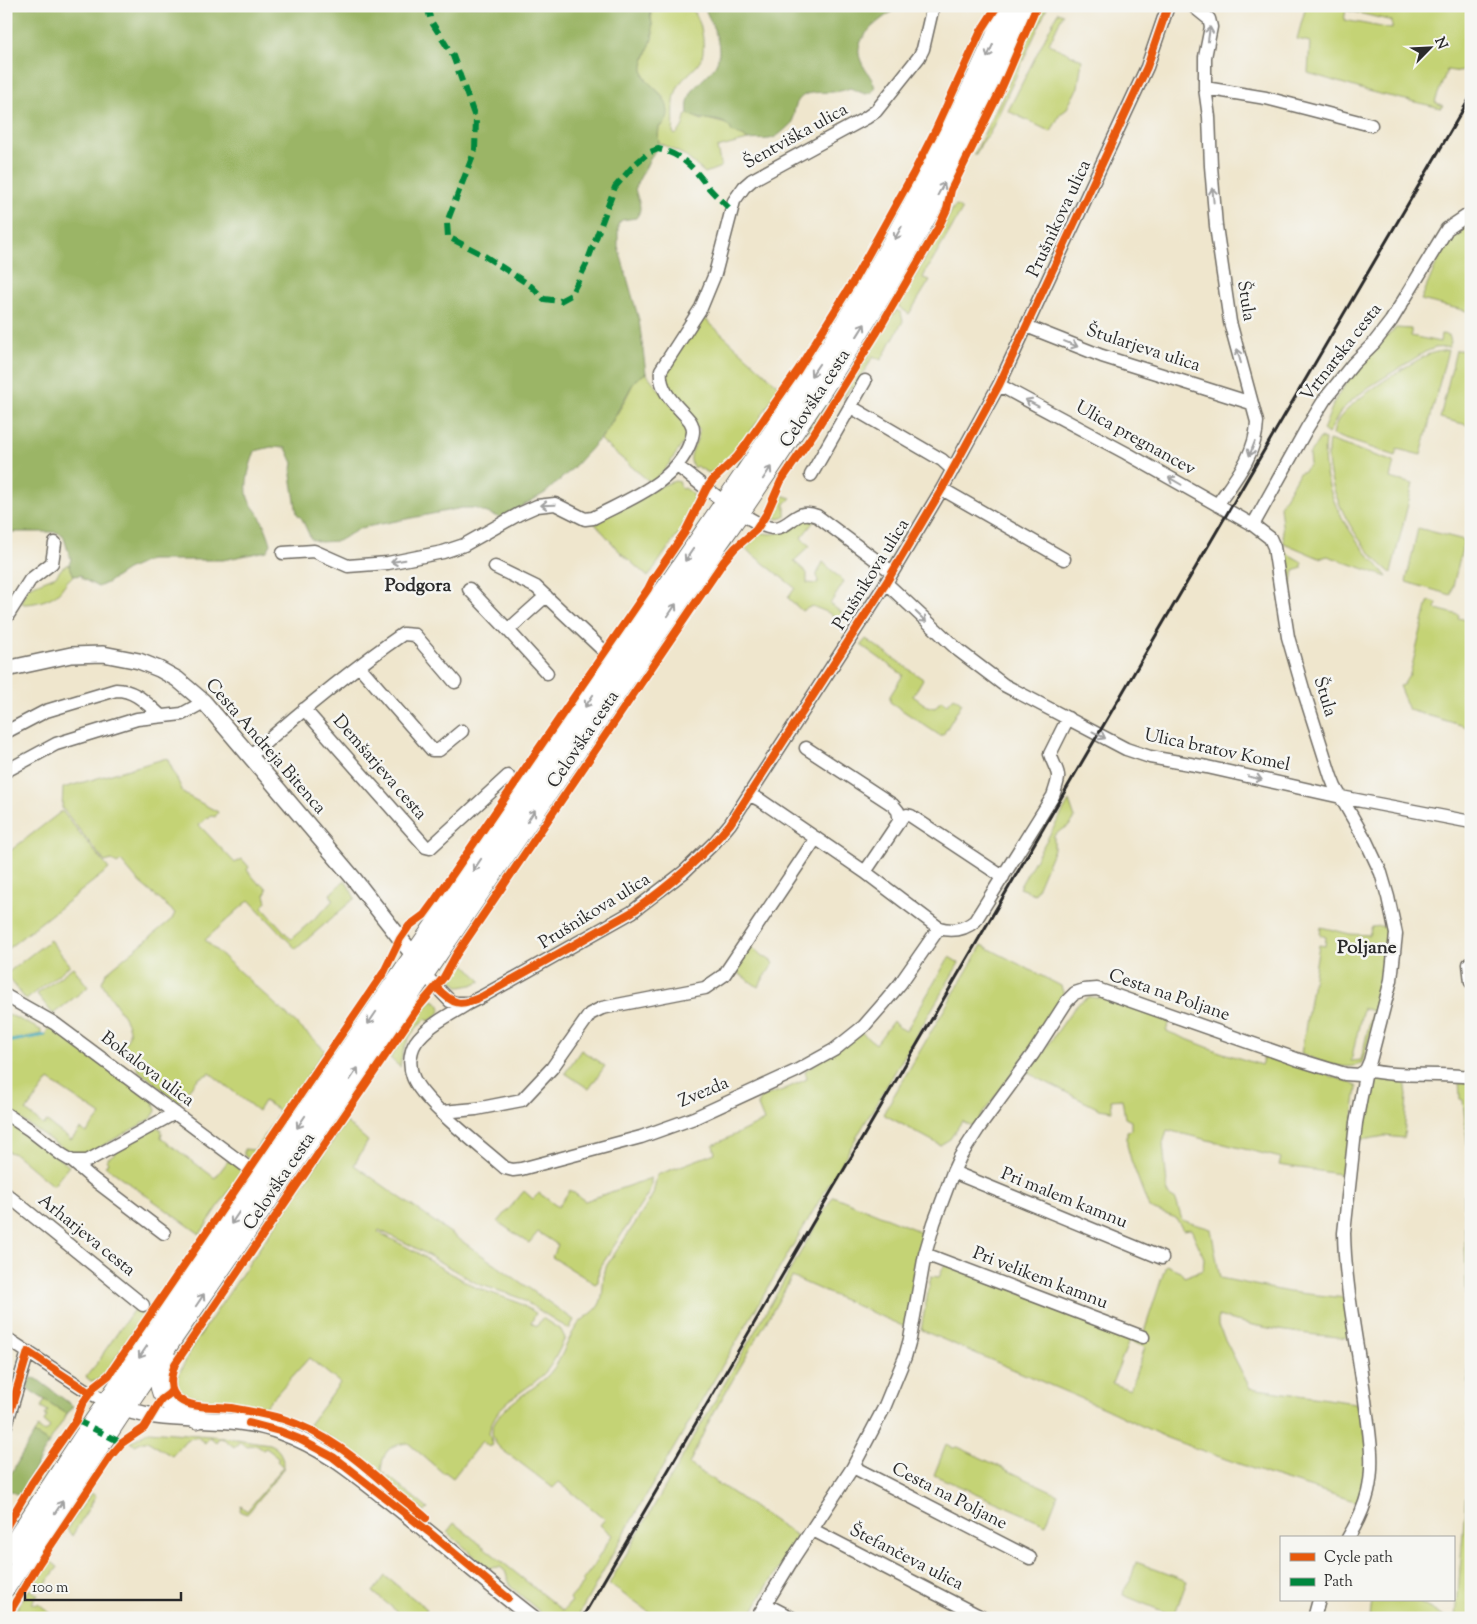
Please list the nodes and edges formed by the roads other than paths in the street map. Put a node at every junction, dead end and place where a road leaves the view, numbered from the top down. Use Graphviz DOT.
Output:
graph roads {
  1 [pos="933,6"];
  2 [pos="1009,6"];
  3 [pos="1028,6"];
  4 [pos="1168,6"];
  5 [pos="1193,6"];
  6 [pos="1205,88"];
  7 [pos="1371,125"];
  8 [pos="1471,213"];
  9 [pos="1026,326"];
  10 [pos="865,381"];
  11 [pos="999,385"];
  12 [pos="1251,403"];
  13 [pos="851,407"];
  14 [pos="677,466"];
  15 [pos="953,470"];
  16 [pos="811,474"];
  17 [pos="942,489"];
  18 [pos="1218,505"];
  19 [pos="732,508"];
  20 [pos="1253,525"];
  21 [pos="55,544"];
  22 [pos="283,553"];
  23 [pos="1064,559"];
  24 [pos="495,567"];
  25 [pos="889,578"];
  26 [pos="470,589"];
  27 [pos="546,596"];
  28 [pos="6,618"];
  29 [pos="508,630"];
  30 [pos="616,661"];
  31 [pos="359,666"];
  32 [pos="6,669"];
  33 [pos="547,673"];
  34 [pos="455,682"];
  35 [pos="204,702"];
  36 [pos="304,709"];
  37 [pos="161,716"];
  38 [pos="1068,718"];
  39 [pos="462,731"];
  40 [pos="6,732"];
  41 [pos="806,748"];
  42 [pos="250,756"];
  43 [pos="6,771"];
  44 [pos="508,776"];
  45 [pos="750,795"];
  46 [pos="1341,797"];
  47 [pos="900,821"];
  48 [pos="1471,822"];
  49 [pos="816,838"];
  50 [pos="865,872"];
  51 [pos="1003,877"];
  52 [pos="939,928"];
  53 [pos="414,956"];
  54 [pos="1469,964"];
  55 [pos="424,974"];
  56 [pos="1471,982"];
  57 [pos="6,996"];
  58 [pos="469,1003"];
  59 [pos="1366,1070"];
  60 [pos="1471,1077"];
  61 [pos="442,1112"];
  62 [pos="175,1113"];
  63 [pos="6,1114"];
  64 [pos="72,1161"];
  65 [pos="953,1172"];
  66 [pos="262,1178"];
  67 [pos="6,1194"];
  68 [pos="164,1233"];
  69 [pos="926,1254"];
  70 [pos="1162,1258"];
  71 [pos="143,1305"];
  72 [pos="1143,1336"];
  73 [pos="6,1338"];
  74 [pos="172,1340"];
  75 [pos="28,1352"];
  76 [pos="116,1406"];
  77 [pos="197,1419"];
  78 [pos="6,1425"];
  79 [pos="853,1467"];
  80 [pos="813,1530"];
  81 [pos="1349,1536"];
  82 [pos="6,1555"];
  83 [pos="1030,1558"];
  84 [pos="6,1587"];
  85 [pos="1318,1602"];
  86 [pos="765,1604"];
  87 [pos="533,1618"];
  88 [pos="757,1618"];
  89 [pos="792,1618"];
  90 [pos="984,1618"];
  91 [pos="1314,1618"];
  1 -- 14 [label="street, Šentviška ulica"];
  2 -- 19 [label="main road, Celovška cesta, one-way"];
  19 -- 3 [label="main road, Celovška cesta, one-way"];
  4 -- 9 [label="street, Prušnikova ulica"];
  6 -- 5 [label="street, Štula, one-way"];
  6 -- 7 [label="street"];
  12 -- 6 [label="street, Štula, one-way"];
  8 -- 20 [label="street, Vrtnarska cesta"];
  9 -- 11 [label="street, Prušnikova ulica"];
  9 -- 12 [label="street, Štularjeva ulica, one-way"];
  10 -- 13 [label="street"];
  11 -- 15 [label="street, Prušnikova ulica"];
  18 -- 11 [label="street, Ulica pregnancev, one-way"];
  12 -- 18 [label="street, Štula, one-way"];
  13 -- 15 [label="street"];
  13 -- 16 [label="street"];
  14 -- 19 [label="street"];
  14 -- 22 [label="street, one-way"];
  15 -- 17 [label="street, Prušnikova ulica"];
  17 -- 23 [label="street"];
  17 -- 25 [label="street, Prušnikova ulica"];
  18 -- 20 [label="street, Ulica pregnancev"];
  19 -- 25 [label="street, Ulica bratov Komel"];
  19 -- 30 [label="main road, Celovška cesta, one-way"];
  55 -- 19 [label="main road, Celovška cesta, one-way"];
  20 -- 46 [label="street, Štula"];
  21 -- 28 [label="street"];
  24 -- 27 [label="street"];
  25 -- 38 [label="street, Ulica bratov Komel, one-way"];
  25 -- 45 [label="street, Prušnikova ulica"];
  26 -- 29 [label="street"];
  27 -- 29 [label="street"];
  27 -- 30 [label="street"];
  29 -- 33 [label="street"];
  30 -- 53 [label="main road, Celovška cesta, one-way"];
  31 -- 34 [label="street"];
  31 -- 36 [label="street"];
  31 -- 39 [label="street"];
  32 -- 35 [label="street, Cesta Andreja Bitenca"];
  35 -- 37 [label="street"];
  35 -- 42 [label="street, Cesta Andreja Bitenca"];
  36 -- 42 [label="street"];
  36 -- 44 [label="street, Demšarjeva cesta"];
  37 -- 40 [label="street"];
  37 -- 43 [label="street"];
  38 -- 46 [label="street, Ulica bratov Komel, one-way"];
  38 -- 51 [label="street"];
  41 -- 47 [label="street"];
  42 -- 53 [label="street, Cesta Andreja Bitenca"];
  45 -- 49 [label="street"];
  45 -- 58 [label="street, Prušnikova ulica"];
  46 -- 48 [label="street, Ulica bratov Komel"];
  46 -- 59 [label="street"];
  47 -- 50 [label="street"];
  47 -- 51 [label="street"];
  49 -- 50 [label="street"];
  49 -- 61 [label="street"];
  50 -- 52 [label="street"];
  51 -- 52 [label="street"];
  52 -- 61 [label="street, Zvezda"];
  53 -- 55 [label="street"];
  53 -- 66 [label="main road, Celovška cesta, one-way"];
  54 -- 56 [label="street"];
  55 -- 58 [label="street"];
  74 -- 55 [label="main road, Celovška cesta, one-way"];
  57 -- 62 [label="street, Bokalova ulica"];
  58 -- 61 [label="street, Zvezda"];
  59 -- 60 [label="street, Cesta na Poljane"];
  59 -- 65 [label="street, Cesta na Poljane"];
  59 -- 81 [label="street"];
  62 -- 64 [label="street"];
  62 -- 66 [label="street, Bokalova ulica"];
  63 -- 64 [label="street"];
  64 -- 68 [label="street"];
  65 -- 69 [label="street, Cesta na Poljane"];
  65 -- 70 [label="street, Pri malem kamnu"];
  66 -- 76 [label="main road, Celovška cesta, one-way"];
  67 -- 71 [label="street, Arharjeva cesta"];
  69 -- 72 [label="street, Pri velikem kamnu"];
  69 -- 79 [label="street, Cesta na Poljane"];
  73 -- 75 [label="street"];
  74 -- 76 [label="main road, Celovška cesta"];
  74 -- 77 [label="main road"];
  75 -- 76 [label="street"];
  75 -- 78 [label="street"];
  76 -- 77 [label="street"];
  76 -- 82 [label="main road, Celovška cesta"];
  84 -- 76 [label="main road, Celovška cesta, one-way"];
  77 -- 87 [label="street"];
  79 -- 80 [label="street, Cesta na Poljane"];
  79 -- 83 [label="street, Cesta na Poljane"];
  80 -- 86 [label="street, Cesta na Poljane"];
  80 -- 90 [label="street, Štefančeva ulica"];
  85 -- 91 [label="street"];
  86 -- 88 [label="street, Cesta na Poljane"];
  86 -- 89 [label="street"];
}
